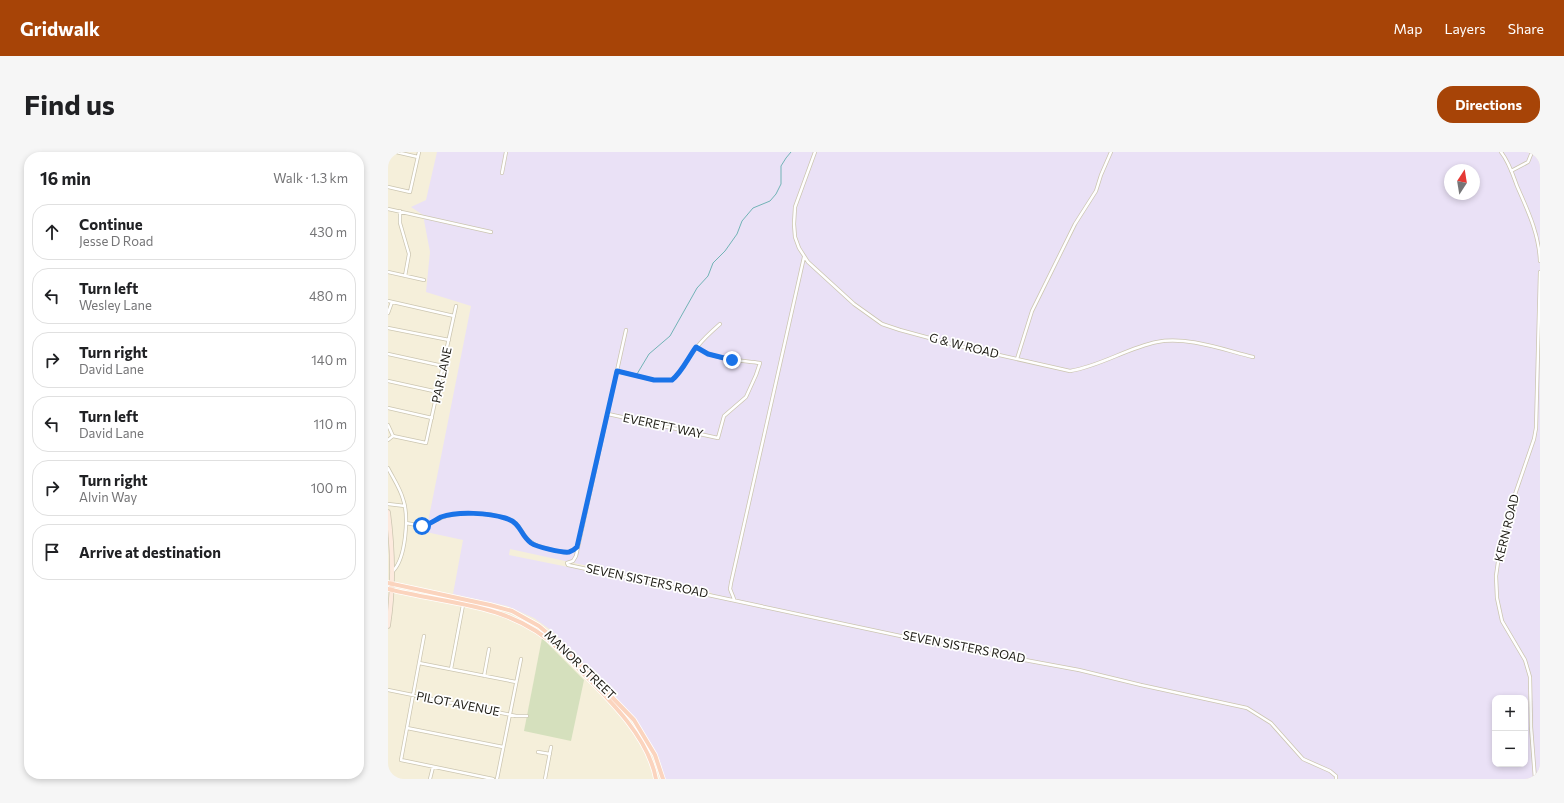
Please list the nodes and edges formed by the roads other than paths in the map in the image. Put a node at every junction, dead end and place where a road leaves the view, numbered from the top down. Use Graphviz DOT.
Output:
graph roads {
  1 [pos="396,152"];
  2 [pos="419,152"];
  3 [pos="506,152"];
  4 [pos="815,152"];
  5 [pos="1111,152"];
  6 [pos="1501,152"];
  7 [pos="1532,152"];
  8 [pos="418,157"];
  9 [pos="1511,171"];
  10 [pos="502,173"];
  11 [pos="388,187"];
  12 [pos="388,209"];
  13 [pos="400,212"];
  14 [pos="1535,228"];
  15 [pos="1540,229"];
  16 [pos="491,232"];
  17 [pos="804,257"];
  18 [pos="1540,260"];
  19 [pos="388,272"];
  20 [pos="1540,272"];
  21 [pos="405,276"];
  22 [pos="424,280"];
  23 [pos="388,301"];
  24 [pos="392,302"];
  25 [pos="456,306"];
  26 [pos="388,313"];
  27 [pos="454,316"];
  28 [pos="720,324"];
  29 [pos="388,328"];
  30 [pos="626,330"];
  31 [pos="449,340"];
  32 [pos="696,347"];
  33 [pos="388,354"];
  34 [pos="1253,357"];
  35 [pos="1018,360"];
  36 [pos="443,366"];
  37 [pos="617,371"];
  38 [pos="388,381"];
  39 [pos="438,392"];
  40 [pos="388,408"];
  41 [pos="608,414"];
  42 [pos="432,418"];
  43 [pos="388,425"];
  44 [pos="393,436"];
  45 [pos="388,440"];
  46 [pos="388,468"];
  47 [pos="388,504"];
  48 [pos="405,506"];
  49 [pos="388,512"];
  50 [pos="406,523"];
  51 [pos="577,547"];
  52 [pos="392,572"];
  53 [pos="390,583"];
  54 [pos="389,590"];
  55 [pos="734,600"];
  56 [pos="463,605"];
  57 [pos="388,626"];
  58 [pos="424,636"];
  59 [pos="489,649"];
  60 [pos="521,659"];
  61 [pos="419,663"];
  62 [pos="451,669"];
  63 [pos="484,676"];
  64 [pos="516,682"];
  65 [pos="388,690"];
  66 [pos="414,695"];
  67 [pos="510,715"];
  68 [pos="527,716"];
  69 [pos="407,728"];
  70 [pos="503,747"];
  71 [pos="551,747"];
  72 [pos="538,752"];
  73 [pos="550,754"];
  74 [pos="433,767"];
  75 [pos="430,779"];
  76 [pos="493,779"];
  77 [pos="497,779"];
  78 [pos="545,779"];
  79 [pos="656,779"];
  80 [pos="663,779"];
  81 [pos="1336,779"];
  82 [pos="1535,779"];
  1 -- 8 [label="street"];
  2 -- 8 [label="street"];
  3 -- 10 [label="street"];
  4 -- 17 [label="street, G & W ROAD"];
  5 -- 35 [label="street"];
  6 -- 9 [label="street"];
  7 -- 9 [label="street"];
  8 -- 11 [label="street"];
  9 -- 14 [label="street"];
  12 -- 13 [label="street"];
  13 -- 16 [label="street"];
  13 -- 21 [label="street"];
  14 -- 15 [label="street"];
  14 -- 18 [label="street"];
  17 -- 35 [label="street, G & W ROAD"];
  17 -- 55 [label="street"];
  19 -- 21 [label="street"];
  20 -- 82 [label="street, KERN ROAD"];
  21 -- 22 [label="street"];
  23 -- 24 [label="street"];
  24 -- 26 [label="street"];
  24 -- 27 [label="street"];
  25 -- 27 [label="street, PAR LANE"];
  27 -- 31 [label="street, PAR LANE"];
  28 -- 32 [label="street"];
  29 -- 31 [label="street"];
  30 -- 37 [label="street"];
  31 -- 36 [label="street, PAR LANE"];
  32 -- 37 [label="street"];
  32 -- 41 [label="street, EVERETT WAY"];
  33 -- 36 [label="street"];
  34 -- 35 [label="street, G & W ROAD"];
  36 -- 39 [label="street, PAR LANE"];
  37 -- 41 [label="street"];
  38 -- 39 [label="street"];
  39 -- 42 [label="street, PAR LANE"];
  40 -- 42 [label="street"];
  41 -- 51 [label="street"];
  42 -- 44 [label="street, PAR LANE"];
  43 -- 44 [label="street"];
  44 -- 45 [label="street"];
  46 -- 48 [label="street"];
  47 -- 48 [label="street"];
  48 -- 50 [label="street"];
  49 -- 52 [label="main road"];
  50 -- 51 [label="street"];
  50 -- 52 [label="street"];
  51 -- 55 [label="street, SEVEN SISTERS ROAD"];
  52 -- 53 [label="main road"];
  53 -- 54 [label="main road"];
  53 -- 80 [label="main road, MANOR STREET"];
  54 -- 56 [label="main road, MANOR STREET"];
  54 -- 57 [label="main road"];
  55 -- 81 [label="street, SEVEN SISTERS ROAD"];
  56 -- 62 [label="street"];
  56 -- 79 [label="main road, MANOR STREET"];
  58 -- 61 [label="street"];
  59 -- 63 [label="street"];
  60 -- 64 [label="street"];
  61 -- 62 [label="street"];
  61 -- 66 [label="street"];
  62 -- 63 [label="street"];
  63 -- 64 [label="street"];
  64 -- 67 [label="street"];
  65 -- 66 [label="street, PILOT AVENUE"];
  66 -- 67 [label="street, PILOT AVENUE"];
  66 -- 69 [label="street"];
  67 -- 68 [label="street, PILOT AVENUE"];
  67 -- 70 [label="street"];
  69 -- 70 [label="street"];
  69 -- 74 [label="street"];
  70 -- 77 [label="street"];
  71 -- 73 [label="street"];
  72 -- 73 [label="street"];
  73 -- 78 [label="street"];
  74 -- 75 [label="street"];
  74 -- 76 [label="street"];
}
